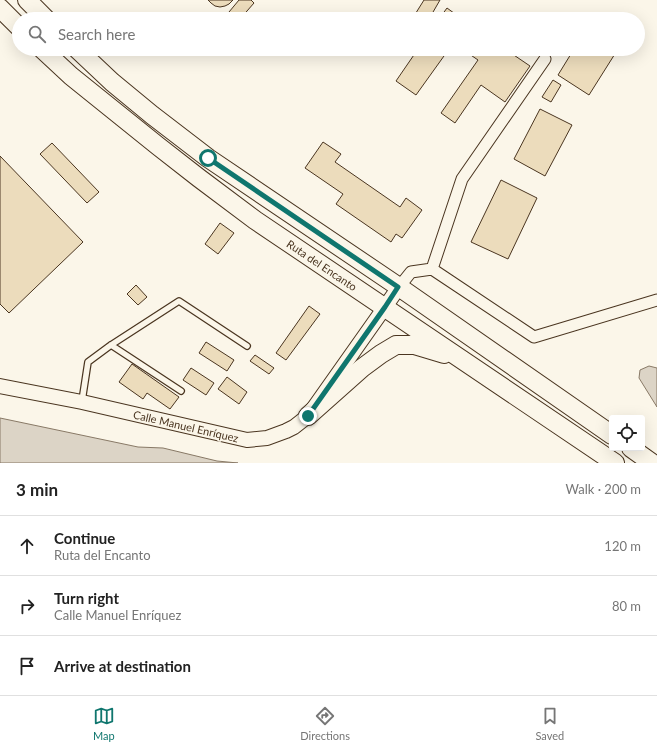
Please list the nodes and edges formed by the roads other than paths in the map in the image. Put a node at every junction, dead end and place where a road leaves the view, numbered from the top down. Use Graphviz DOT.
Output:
graph roads {
  1 [pos="27,0"];
  2 [pos="0,8"];
  3 [pos="39,12"];
  4 [pos="12,20"];
  5 [pos="0,25"];
  6 [pos="12,34"];
  7 [pos="39,56"];
  8 [pos="50,56"];
  9 [pos="84,56"];
  10 [pos="545,59"];
  11 [pos="71,76"];
  12 [pos="432,268"];
  13 [pos="398,287"];
  14 [pos="657,300"];
  15 [pos="385,307"];
  16 [pos="111,345"];
  17 [pos="247,346"];
  18 [pos="464,361"];
  19 [pos="0,386"];
  20 [pos="181,391"];
  21 [pos="82,402"];
  22 [pos="308,416"];
  23 [pos="609,433"];
  24 [pos="635,451"];
  25 [pos="615,463"];
  26 [pos="652,463"];
  1 -- 3 [label="main road"];
  2 -- 4 [label="main road"];
  5 -- 6 [label="main road"];
  7 -- 11 [label="main road"];
  8 -- 11 [label="main road, Ruta del Encanto"];
  9 -- 13 [label="main road"];
  10 -- 12 [label="street"];
  11 -- 15 [label="main road, Ruta del Encanto"];
  12 -- 13 [label="street"];
  12 -- 14 [label="street"];
  13 -- 15 [label="street, Calle Manuel Enríquez"];
  13 -- 23 [label="main road"];
  15 -- 18 [label="main road, Ruta del Encanto"];
  15 -- 22 [label="street, Calle Manuel Enríquez"];
  16 -- 17 [label="lane"];
  16 -- 20 [label="lane"];
  16 -- 21 [label="lane"];
  18 -- 22 [label="main road"];
  18 -- 25 [label="main road, Ruta del Encanto"];
  19 -- 21 [label="street, Calle Manuel Enríquez"];
  21 -- 22 [label="street, Calle Manuel Enríquez"];
  24 -- 26 [label="main road"];
}
